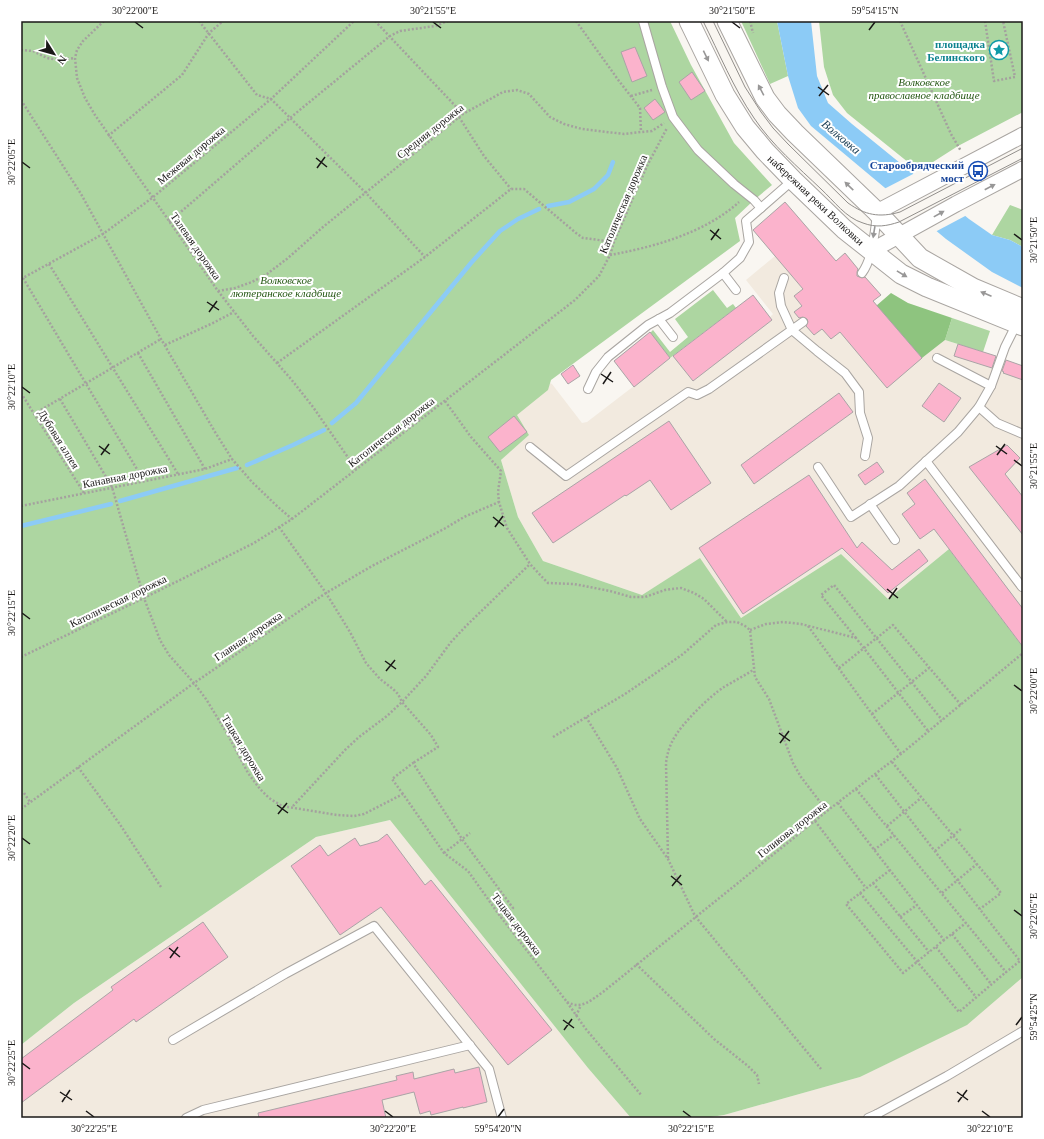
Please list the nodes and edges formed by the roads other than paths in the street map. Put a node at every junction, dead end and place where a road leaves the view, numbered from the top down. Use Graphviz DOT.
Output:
graph roads {
  1 [pos="643,21"];
  2 [pos="689,21"];
  3 [pos="727,21"];
  4 [pos="1023,135"];
  5 [pos="1023,169"];
  6 [pos="793,180"];
  7 [pos="761,208"];
  8 [pos="877,212"];
  9 [pos="898,236"];
  10 [pos="871,251"];
  11 [pos="723,273"];
  12 [pos="862,273"];
  13 [pos="784,278"];
  14 [pos="736,290"];
  15 [pos="1021,317"];
  16 [pos="659,319"];
  17 [pos="803,322"];
  18 [pos="792,330"];
  19 [pos="673,337"];
  20 [pos="937,358"];
  21 [pos="990,386"];
  22 [pos="588,389"];
  23 [pos="979,407"];
  24 [pos="1023,434"];
  25 [pos="530,447"];
  26 [pos="865,456"];
  27 [pos="926,461"];
  28 [pos="818,467"];
  29 [pos="870,504"];
  30 [pos="894,540"];
  31 [pos="1022,587"];
  32 [pos="1023,1031"];
  33 [pos="174,1040"];
  34 [pos="470,1045"];
  35 [pos="878,1116"];
  36 [pos="186,1118"];
  37 [pos="502,1118"];
  38 [pos="868,1118"];
  1 -- 7 [label="lane"];
  2 -- 6 [label="street, набережная реки Волковки, one-way"];
  8 -- 3 [label="street, one-way"];
  4 -- 8 [label="street"];
  9 -- 5 [label="street, one-way"];
  6 -- 7 [label="lane"];
  6 -- 10 [label="street, набережная реки Волковки"];
  7 -- 11 [label="lane"];
  8 -- 9 [label="street"];
  8 -- 10 [label="lane, one-way"];
  9 -- 10 [label="street"];
  15 -- 9 [label="street, one-way"];
  10 -- 12 [label="lane"];
  10 -- 15 [label="street, набережная реки Волковки, one-way"];
  11 -- 14 [label="lane"];
  11 -- 16 [label="lane"];
  13 -- 18 [label="lane"];
  15 -- 21 [label="lane"];
  16 -- 19 [label="lane"];
  16 -- 22 [label="lane"];
  17 -- 18 [label="lane"];
  18 -- 25 [label="lane"];
  18 -- 26 [label="lane"];
  20 -- 21 [label="lane"];
  21 -- 23 [label="lane"];
  23 -- 24 [label="lane"];
  23 -- 27 [label="lane"];
  27 -- 29 [label="lane"];
  27 -- 31 [label="lane"];
  28 -- 29 [label="lane"];
  29 -- 30 [label="lane"];
  32 -- 35 [label="lane"];
  33 -- 34 [label="lane"];
  34 -- 36 [label="lane"];
  34 -- 37 [label="lane"];
  35 -- 38 [label="lane"];
}
